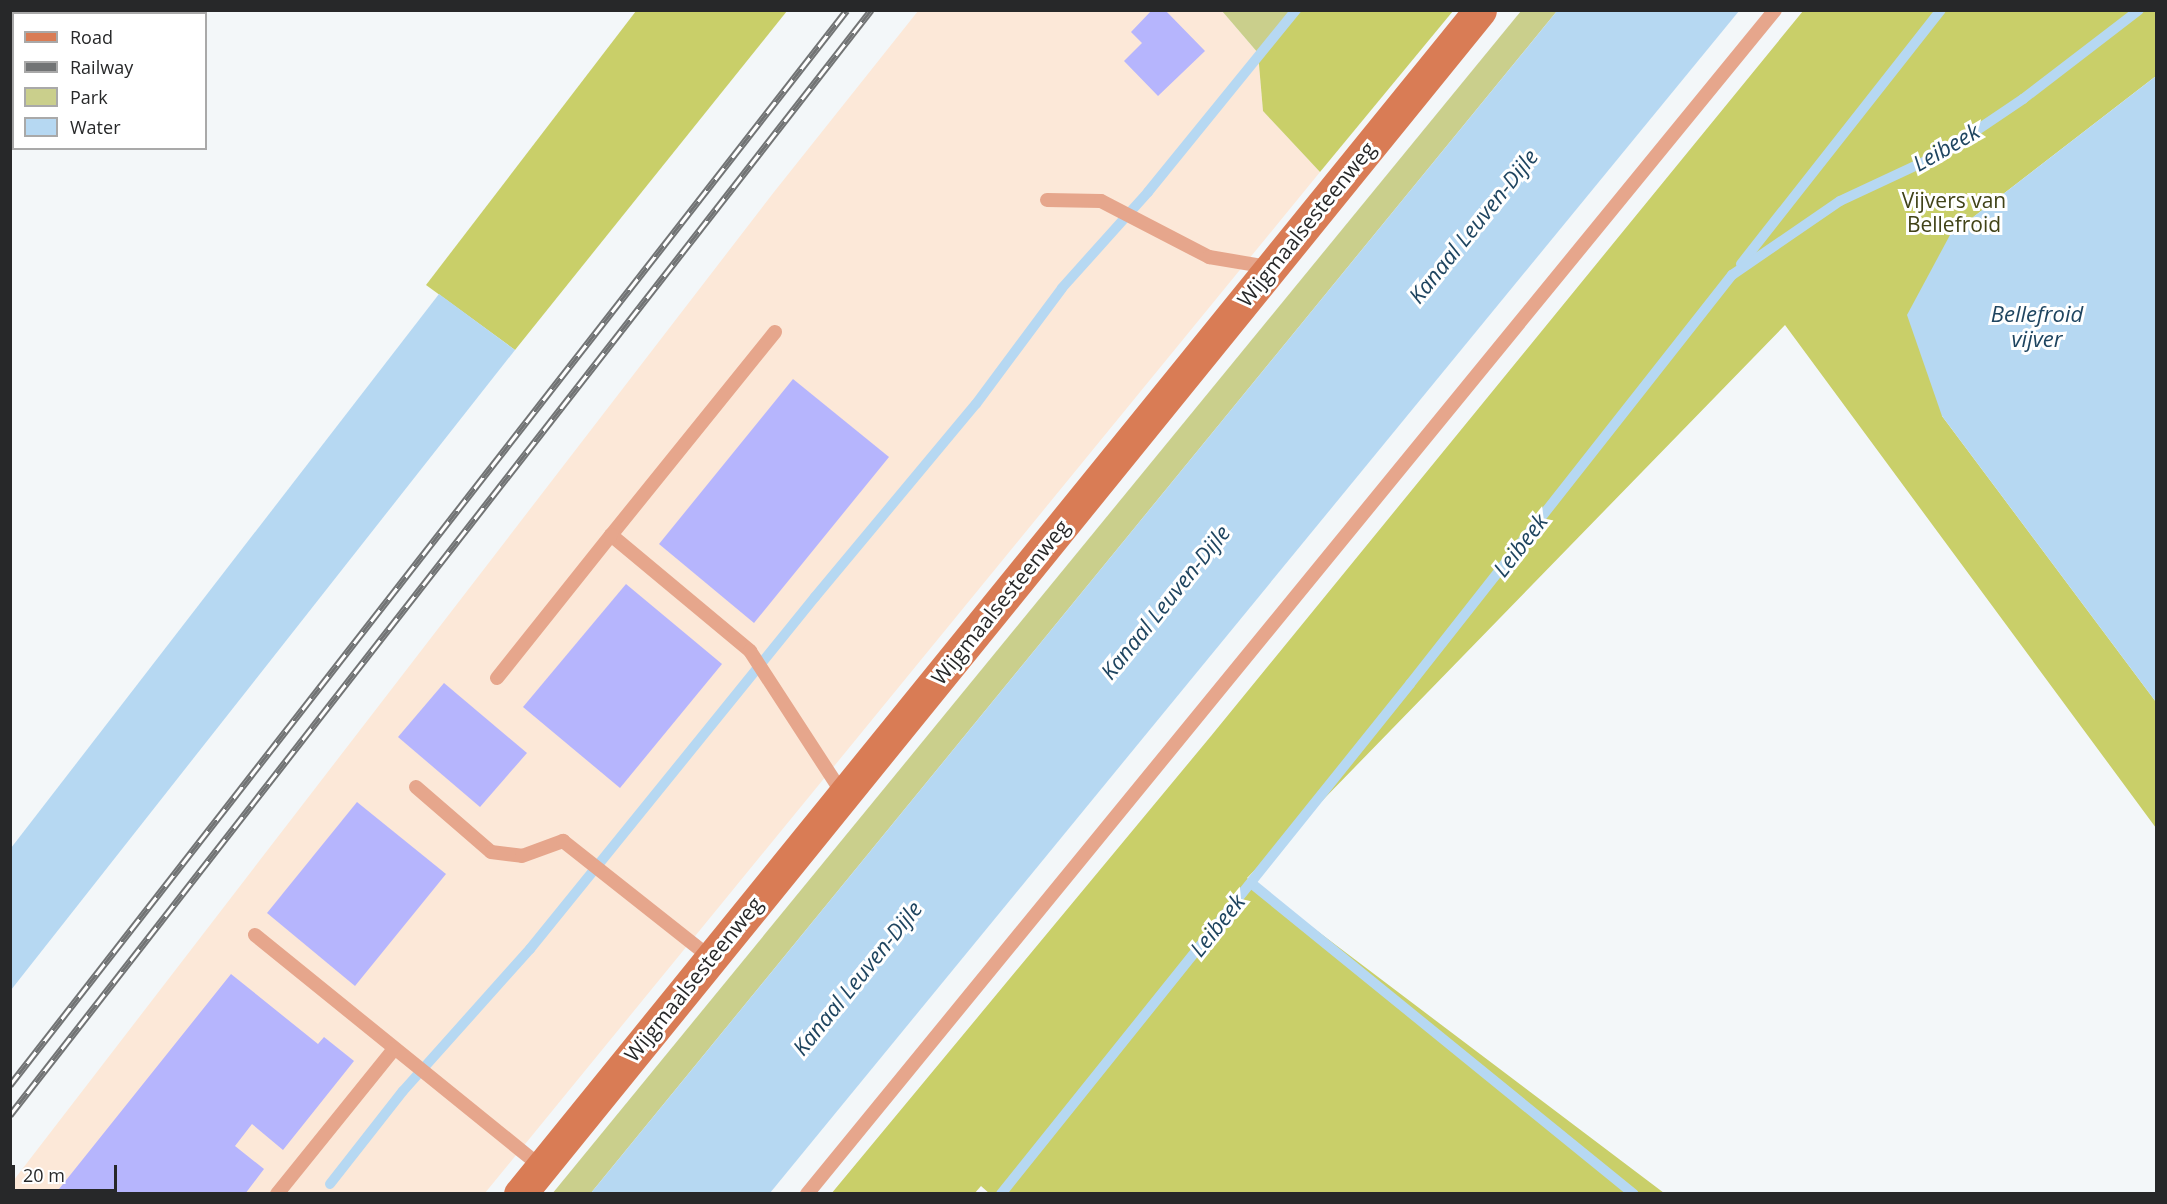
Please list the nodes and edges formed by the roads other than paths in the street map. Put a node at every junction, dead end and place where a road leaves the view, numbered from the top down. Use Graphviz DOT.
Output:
graph roads {
  1 [pos="1480,10"];
  2 [pos="1775,10"];
  3 [pos="1047,200"];
  4 [pos="1271,268"];
  5 [pos="775,332"];
  6 [pos="611,534"];
  7 [pos="497,678"];
  8 [pos="416,787"];
  9 [pos="843,794"];
  10 [pos="255,935"];
  11 [pos="711,958"];
  12 [pos="394,1048"];
  13 [pos="541,1167"];
  14 [pos="286,1191"];
  15 [pos="520,1194"];
  16 [pos="807,1194"];
  1 -- 4 [label="street, Wijgmaalsesteenweg"];
  2 -- 16 [label="lane"];
  3 -- 4 [label="lane"];
  4 -- 9 [label="street, Wijgmaalsesteenweg"];
  5 -- 6 [label="lane"];
  6 -- 7 [label="lane"];
  6 -- 9 [label="lane"];
  8 -- 11 [label="lane"];
  9 -- 11 [label="street, Wijgmaalsesteenweg"];
  10 -- 12 [label="lane"];
  11 -- 13 [label="street, Wijgmaalsesteenweg"];
  12 -- 13 [label="lane"];
  12 -- 14 [label="lane"];
  13 -- 15 [label="street, Wijgmaalsesteenweg"];
}
